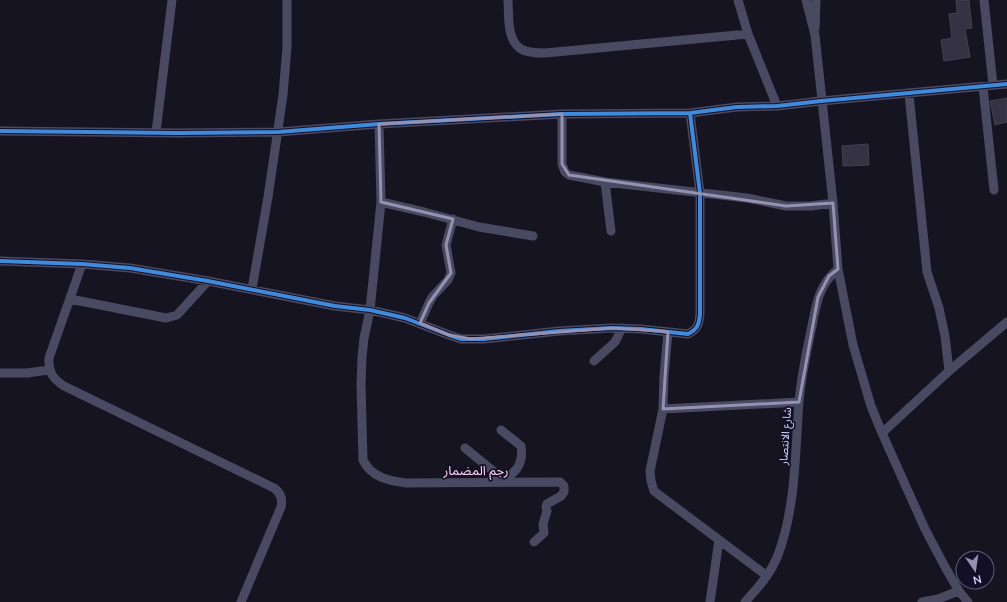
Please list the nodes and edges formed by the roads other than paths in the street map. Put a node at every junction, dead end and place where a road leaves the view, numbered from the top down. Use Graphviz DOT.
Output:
graph roads {
  1 [pos="172,0"];
  2 [pos="287,0"];
  3 [pos="508,0"];
  4 [pos="738,0"];
  5 [pos="806,0"];
  6 [pos="816,0"];
  7 [pos="984,0"];
  8 [pos="748,34"];
  9 [pos="815,35"];
  10 [pos="1007,84"];
  11 [pos="993,85"];
  12 [pos="983,86"];
  13 [pos="909,94"];
  14 [pos="821,101"];
  15 [pos="777,106"];
  16 [pos="690,113"];
  17 [pos="562,114"];
  18 [pos="379,124"];
  19 [pos="0,131"];
  20 [pos="156,132"];
  21 [pos="278,132"];
  22 [pos="605,182"];
  23 [pos="994,190"];
  24 [pos="700,193"];
  25 [pos="381,202"];
  26 [pos="833,203"];
  27 [pos="453,219"];
  28 [pos="611,231"];
  29 [pos="533,236"];
  30 [pos="0,261"];
  31 [pos="82,264"];
  32 [pos="838,269"];
  33 [pos="208,281"];
  34 [pos="252,289"];
  35 [pos="70,299"];
  36 [pos="370,310"];
  37 [pos="1007,322"];
  38 [pos="420,323"];
  39 [pos="622,328"];
  40 [pos="668,332"];
  41 [pos="594,362"];
  42 [pos="49,370"];
  43 [pos="949,371"];
  44 [pos="0,373"];
  45 [pos="799,402"];
  46 [pos="663,409"];
  47 [pos="501,430"];
  48 [pos="882,433"];
  49 [pos="465,448"];
  50 [pos="499,482"];
  51 [pos="719,540"];
  52 [pos="534,542"];
  53 [pos="766,576"];
  54 [pos="959,591"];
  55 [pos="241,602"];
  56 [pos="710,602"];
  57 [pos="745,602"];
  58 [pos="922,602"];
  59 [pos="968,602"];
  1 -- 20 [label="street"];
  2 -- 21 [label="street"];
  3 -- 8 [label="street"];
  4 -- 8 [label="street"];
  5 -- 9 [label="street"];
  6 -- 9 [label="street"];
  7 -- 11 [label="street"];
  8 -- 15 [label="street"];
  9 -- 14 [label="street"];
  10 -- 11 [label="street"];
  11 -- 12 [label="street"];
  12 -- 13 [label="street"];
  12 -- 23 [label="street"];
  13 -- 14 [label="street"];
  13 -- 43 [label="street"];
  14 -- 15 [label="street"];
  14 -- 26 [label="street"];
  15 -- 16 [label="street"];
  16 -- 17 [label="street"];
  16 -- 24 [label="street"];
  17 -- 18 [label="street"];
  17 -- 22 [label="street"];
  18 -- 21 [label="street"];
  18 -- 25 [label="street"];
  19 -- 20 [label="street"];
  20 -- 21 [label="street"];
  21 -- 34 [label="street"];
  22 -- 24 [label="street"];
  22 -- 28 [label="street"];
  24 -- 26 [label="street"];
  24 -- 40 [label="street"];
  25 -- 27 [label="street"];
  25 -- 36 [label="street"];
  26 -- 32 [label="street"];
  27 -- 29 [label="street"];
  27 -- 38 [label="street"];
  30 -- 31 [label="street"];
  31 -- 33 [label="street"];
  31 -- 35 [label="street"];
  32 -- 45 [label="street, شارع الانتصار"];
  32 -- 48 [label="street"];
  33 -- 34 [label="street"];
  33 -- 35 [label="street"];
  34 -- 36 [label="street"];
  35 -- 42 [label="street"];
  36 -- 38 [label="street"];
  36 -- 50 [label="street"];
  37 -- 43 [label="street"];
  38 -- 39 [label="street"];
  39 -- 40 [label="street"];
  39 -- 41 [label="street"];
  40 -- 46 [label="street"];
  42 -- 44 [label="street"];
  42 -- 55 [label="street"];
  43 -- 48 [label="street"];
  45 -- 46 [label="street"];
  45 -- 53 [label="street, شارع الانتصار"];
  46 -- 51 [label="street"];
  47 -- 50 [label="street"];
  48 -- 54 [label="street"];
  49 -- 50 [label="street"];
  50 -- 52 [label="street"];
  51 -- 53 [label="street"];
  51 -- 56 [label="street"];
  53 -- 57 [label="street, شارع الانتصار"];
  54 -- 58 [label="street"];
  54 -- 59 [label="street"];
}
